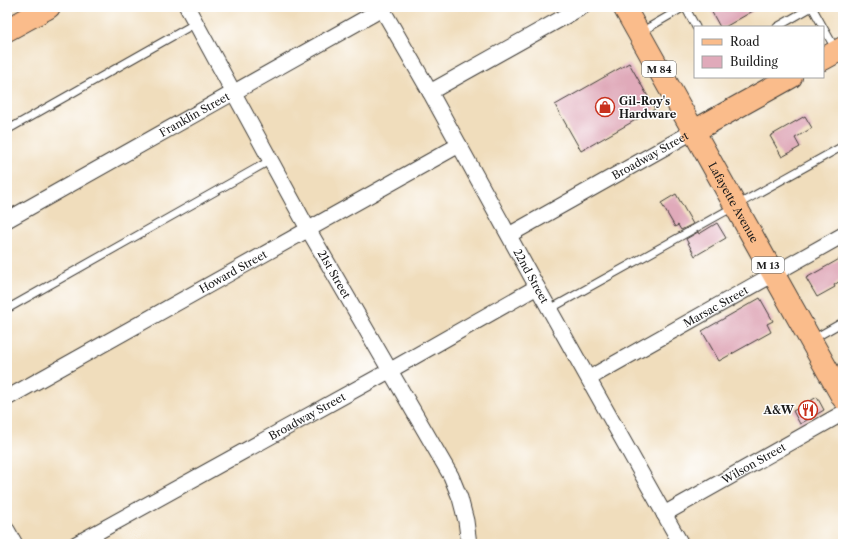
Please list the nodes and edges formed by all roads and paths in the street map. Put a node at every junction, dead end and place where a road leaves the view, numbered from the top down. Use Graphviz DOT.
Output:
graph roads {
  1 [pos="49,7"];
  2 [pos="187,7"];
  3 [pos="582,7"];
  4 [pos="624,7"];
  5 [pos="685,7"];
  6 [pos="812,7"];
  7 [pos="382,8"];
  8 [pos="196,23"];
  9 [pos="695,26"];
  10 [pos="779,26"];
  11 [pos="822,26"];
  12 [pos="824,29"];
  13 [pos="7,30"];
  14 [pos="639,33"];
  15 [pos="834,53"];
  16 [pos="789,78"];
  17 [pos="234,92"];
  18 [pos="430,92"];
  19 [pos="7,130"];
  20 [pos="694,131"];
  21 [pos="459,145"];
  22 [pos="843,146"];
  23 [pos="271,160"];
  24 [pos="735,206"];
  25 [pos="7,220"];
  26 [pos="308,229"];
  27 [pos="509,235"];
  28 [pos="843,235"];
  29 [pos="773,274"];
  30 [pos="537,287"];
  31 [pos="7,309"];
  32 [pos="550,309"];
  33 [pos="843,322"];
  34 [pos="810,340"];
  35 [pos="389,370"];
  36 [pos="589,379"];
  37 [pos="7,398"];
  38 [pos="843,398"];
  39 [pos="843,413"];
  40 [pos="664,514"];
  41 [pos="7,530"];
  42 [pos="15,544"];
  43 [pos="76,544"];
  44 [pos="469,544"];
  45 [pos="681,544"];
  1 -- 13 [label="main road"];
  2 -- 8 [label="street, 21st Street"];
  3 -- 18 [label="street"];
  4 -- 14 [label="main road, Lafayette Avenue / M 84"];
  5 -- 9 [label="lane"];
  5 -- 14 [label="lane"];
  6 -- 10 [label="lane"];
  6 -- 11 [label="lane"];
  7 -- 17 [label="street, Franklin Street"];
  7 -- 18 [label="street, 22nd Street"];
  8 -- 17 [label="street, 21st Street"];
  8 -- 19 [label="lane"];
  12 -- 15 [label="lane"];
  14 -- 20 [label="main road, Lafayette Avenue / M 84"];
  16 -- 20 [label="main road, Broadway Street"];
  17 -- 23 [label="street, 21st Street"];
  17 -- 25 [label="street, Franklin Street"];
  18 -- 21 [label="street, 22nd Street"];
  20 -- 24 [label="main road, Lafayette Avenue / M 13"];
  20 -- 27 [label="street, Broadway Street"];
  21 -- 26 [label="street, Howard Street"];
  21 -- 27 [label="street, 22nd Street"];
  22 -- 24 [label="lane"];
  23 -- 26 [label="street, 21st Street"];
  23 -- 31 [label="lane"];
  24 -- 29 [label="main road, Lafayette Avenue / M 13"];
  24 -- 32 [label="lane"];
  26 -- 35 [label="street, 21st Street"];
  26 -- 37 [label="street, Howard Street"];
  27 -- 30 [label="street, 22nd Street"];
  28 -- 29 [label="street, Marsac Street"];
  29 -- 34 [label="main road, Lafayette Avenue / M 13"];
  29 -- 36 [label="street, Marsac Street"];
  30 -- 32 [label="street, 22nd Street"];
  30 -- 35 [label="street, Broadway Street"];
  32 -- 36 [label="street, 22nd Street"];
  33 -- 34 [label="lane"];
  34 -- 38 [label="main road, Lafayette Avenue / M 13"];
  35 -- 43 [label="street, Broadway Street"];
  35 -- 44 [label="street, 21st Street"];
  36 -- 40 [label="street, 22nd Street"];
  39 -- 40 [label="street, Wilson Street"];
  40 -- 45 [label="street, 22nd Street"];
  41 -- 42 [label="street"];
}
